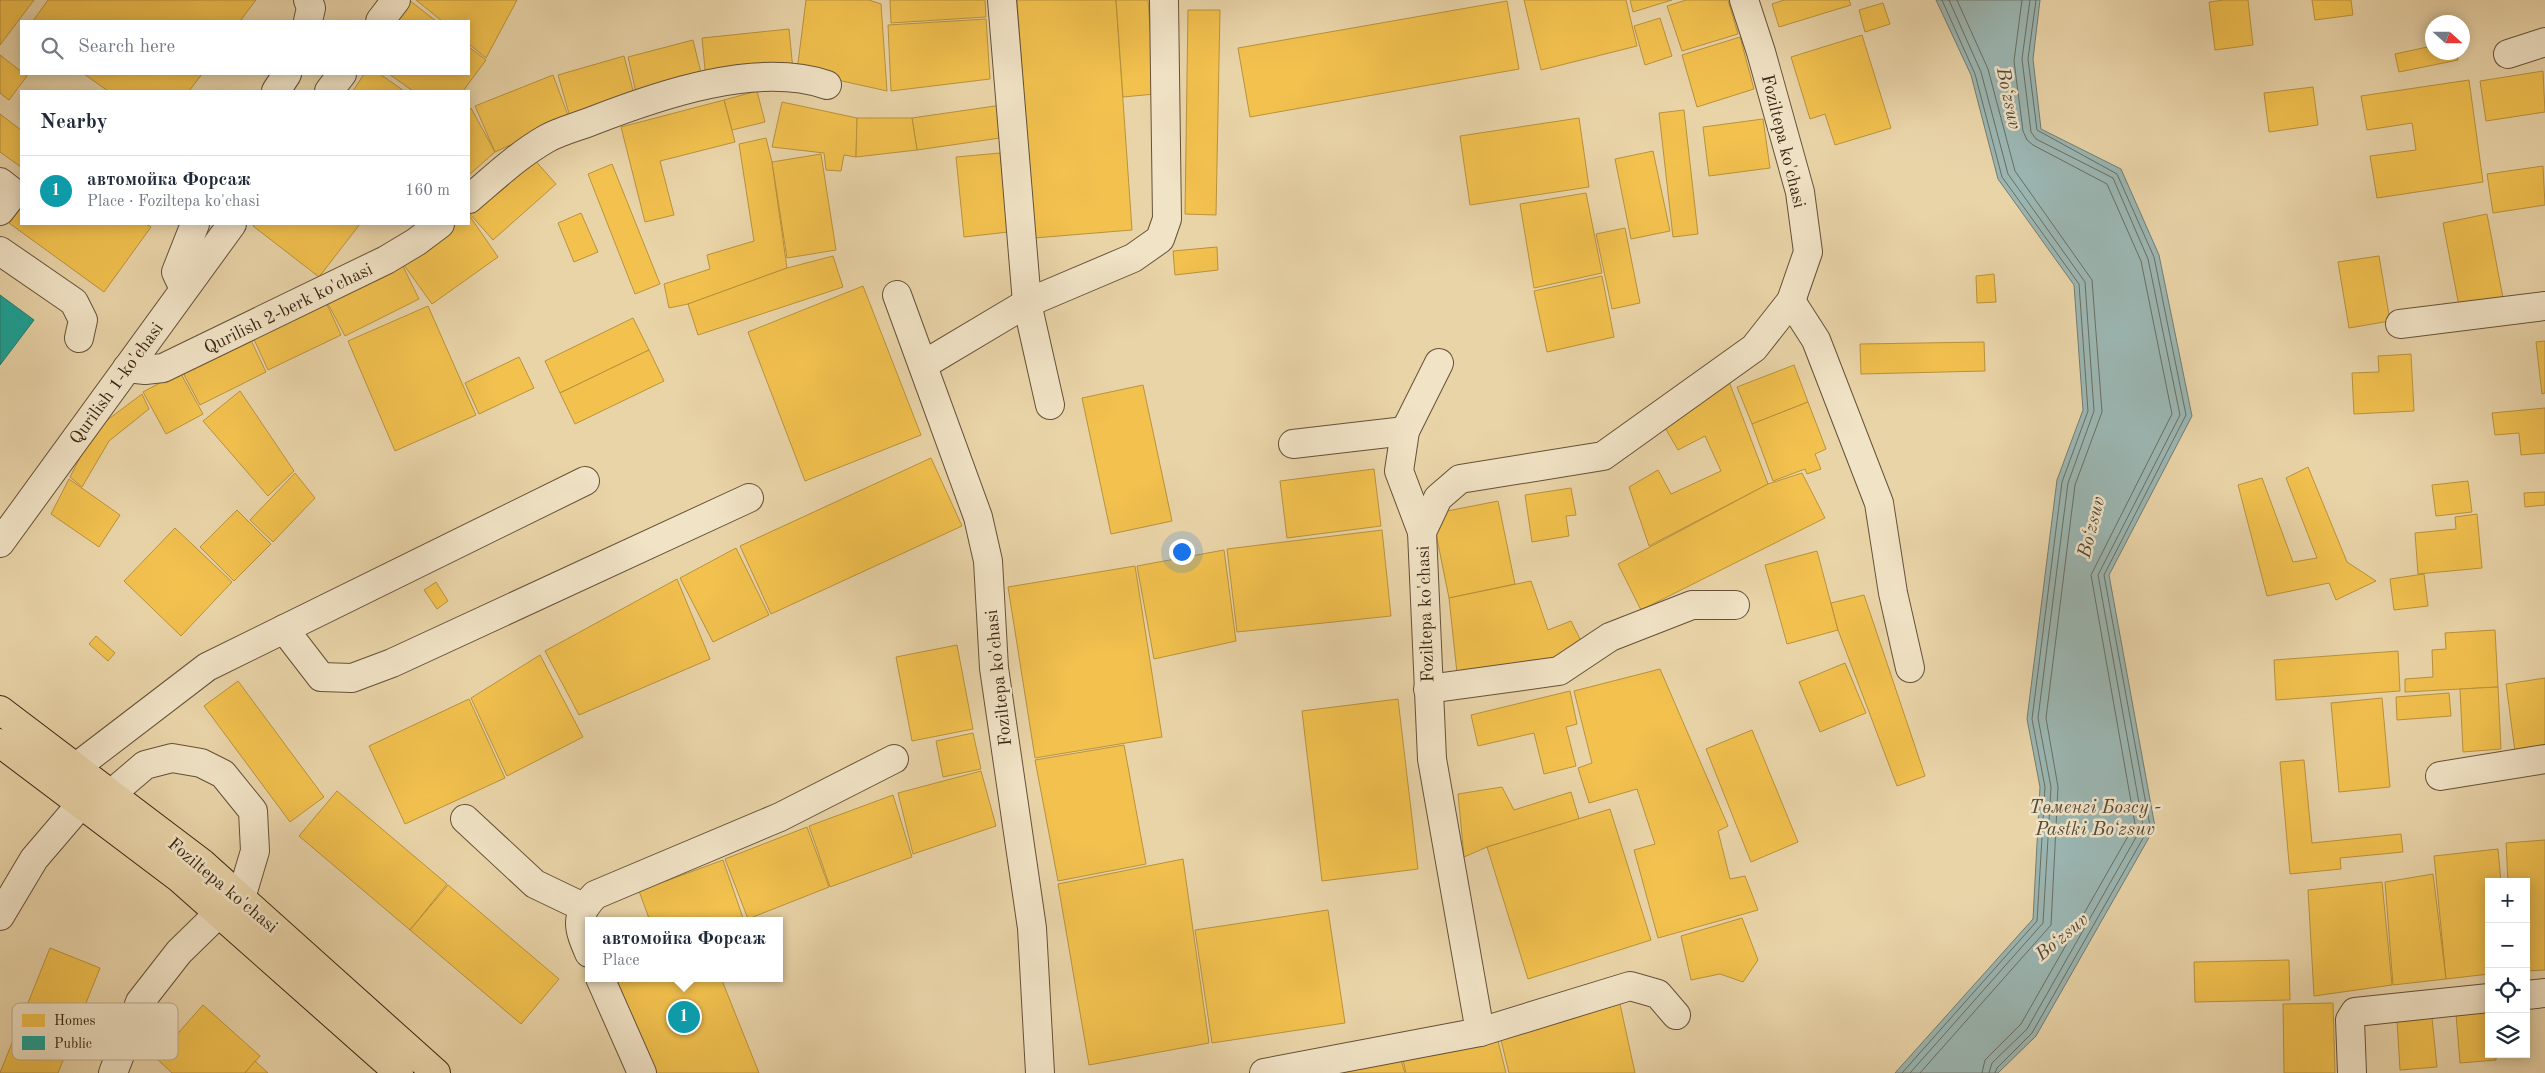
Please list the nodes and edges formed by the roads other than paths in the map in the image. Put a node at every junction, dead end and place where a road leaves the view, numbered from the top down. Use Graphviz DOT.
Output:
graph roads {
  1 [pos="308,0"];
  2 [pos="396,0"];
  3 [pos="1002,0"];
  4 [pos="1164,0"];
  5 [pos="1744,0"];
  6 [pos="308,20"];
  7 [pos="381,20"];
  8 [pos="2545,42"];
  9 [pos="2508,54"];
  10 [pos="286,75"];
  11 [pos="341,75"];
  12 [pos="827,85"];
  13 [pos="277,90"];
  14 [pos="330,90"];
  15 [pos="0,182"];
  16 [pos="470,199"];
  17 [pos="0,211"];
  18 [pos="195,225"];
  19 [pos="231,225"];
  20 [pos="439,225"];
  21 [pos="0,251"];
  22 [pos="184,289"];
  23 [pos="897,295"];
  24 [pos="1791,301"];
  25 [pos="1027,303"];
  26 [pos="2545,306"];
  27 [pos="2400,324"];
  28 [pos="78,338"];
  29 [pos="1439,362"];
  30 [pos="923,365"];
  31 [pos="127,368"];
  32 [pos="1050,405"];
  33 [pos="1405,431"];
  34 [pos="1293,444"];
  35 [pos="585,481"];
  36 [pos="749,498"];
  37 [pos="1422,532"];
  38 [pos="0,543"];
  39 [pos="1735,605"];
  40 [pos="284,629"];
  41 [pos="1910,668"];
  42 [pos="1428,689"];
  43 [pos="0,710"];
  44 [pos="0,743"];
  45 [pos="894,759"];
  46 [pos="2545,759"];
  47 [pos="75,768"];
  48 [pos="2440,776"];
  49 [pos="111,794"];
  50 [pos="81,804"];
  51 [pos="465,819"];
  52 [pos="241,898"];
  53 [pos="583,907"];
  54 [pos="219,913"];
  55 [pos="0,916"];
  56 [pos="585,944"];
  57 [pos="602,982"];
  58 [pos="2545,993"];
  59 [pos="2530,995"];
  60 [pos="2485,998"];
  61 [pos="140,1003"];
  62 [pos="1676,1016"];
  63 [pos="1480,1032"];
  64 [pos="118,1060"];
  65 [pos="113,1073"];
  66 [pos="399,1073"];
  67 [pos="436,1073"];
  68 [pos="642,1073"];
  69 [pos="1040,1073"];
  70 [pos="1264,1073"];
  71 [pos="2352,1073"];
  1 -- 6 [label="street"];
  2 -- 7 [label="street"];
  3 -- 25 [label="street"];
  4 -- 25 [label="street"];
  5 -- 24 [label="street, Foziltepa ko'chasi"];
  8 -- 9 [label="street"];
  10 -- 13 [label="street"];
  11 -- 14 [label="street"];
  12 -- 16 [label="street"];
  15 -- 17 [label="street"];
  18 -- 22 [label="street"];
  19 -- 22 [label="street, Qurilish 1-ko'chasi"];
  20 -- 31 [label="street, Qurilish 2-berk ko'chasi"];
  21 -- 28 [label="street"];
  22 -- 31 [label="street, Qurilish 1-ko'chasi"];
  23 -- 30 [label="street, Foziltepa ko'chasi"];
  24 -- 37 [label="street, Foziltepa ko'chasi"];
  24 -- 41 [label="street"];
  25 -- 30 [label="street"];
  25 -- 32 [label="street"];
  26 -- 27 [label="street"];
  29 -- 33 [label="street"];
  30 -- 69 [label="street, Foziltepa ko'chasi"];
  31 -- 38 [label="street, Qurilish 1-ko'chasi"];
  33 -- 34 [label="street"];
  33 -- 37 [label="street"];
  35 -- 40 [label="street"];
  36 -- 40 [label="street"];
  37 -- 42 [label="street, Foziltepa ko'chasi"];
  39 -- 42 [label="street"];
  40 -- 47 [label="street"];
  42 -- 63 [label="street, Foziltepa ko'chasi"];
  43 -- 47 [label="main road, Foziltepa ko'chasi"];
  44 -- 50 [label="main road, Foziltepa ko'chasi"];
  45 -- 53 [label="street"];
  46 -- 48 [label="street"];
  47 -- 49 [label="main road, Foziltepa ko'chasi"];
  49 -- 52 [label="main road, Foziltepa ko'chasi"];
  49 -- 52 [label="street"];
  50 -- 54 [label="main road, Foziltepa ko'chasi"];
  50 -- 55 [label="street"];
  51 -- 53 [label="street"];
  52 -- 67 [label="main road, Foziltepa ko'chasi"];
  53 -- 56 [label="street"];
  54 -- 61 [label="street"];
  54 -- 66 [label="main road, Foziltepa ko'chasi"];
  57 -- 68 [label="street"];
  58 -- 59 [label="street"];
  60 -- 71 [label="street"];
  62 -- 63 [label="street"];
  63 -- 70 [label="street"];
  64 -- 65 [label="street"];
}
